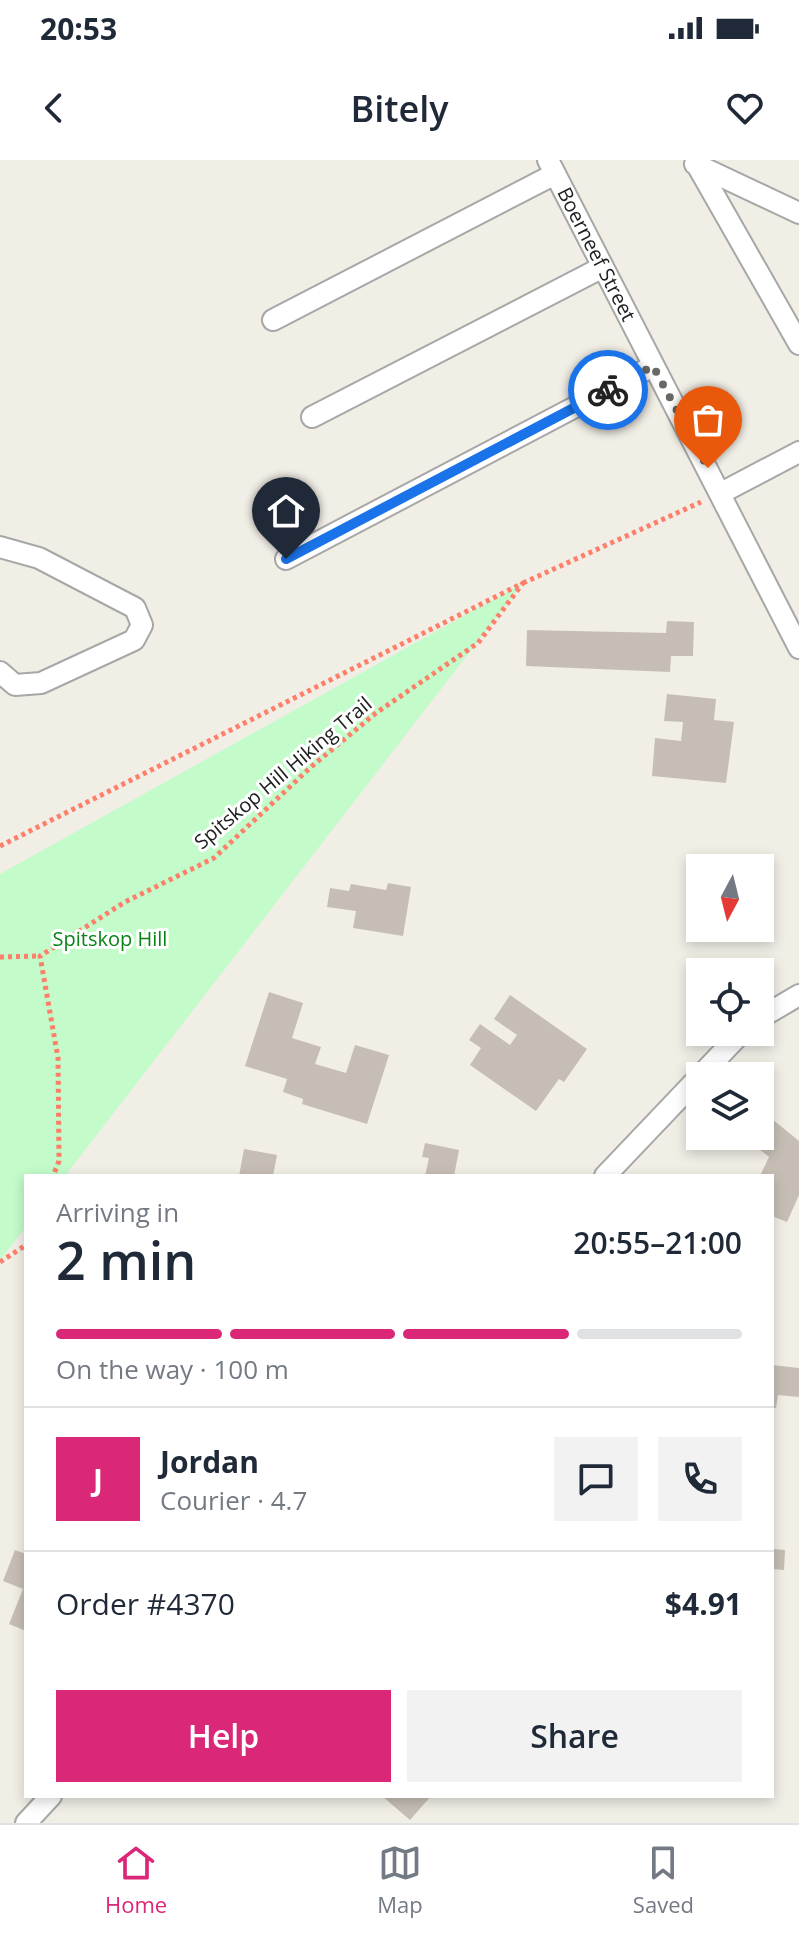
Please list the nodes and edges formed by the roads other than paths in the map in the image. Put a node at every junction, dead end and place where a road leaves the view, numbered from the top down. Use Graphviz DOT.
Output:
graph roads {
  1 [pos="693,162"];
  2 [pos="551,167"];
  3 [pos="799,213"];
  4 [pos="601,268"];
  5 [pos="792,314"];
  6 [pos="273,320"];
  7 [pos="799,344"];
  8 [pos="653,366"];
  9 [pos="312,417"];
  10 [pos="799,452"];
  11 [pos="721,493"];
  12 [pos="0,547"];
  13 [pos="286,559"];
  14 [pos="799,648"];
  15 [pos="0,672"];
  16 [pos="799,995"];
  17 [pos="774,1010"];
  18 [pos="729,1046"];
  19 [pos="607,1174"];
  20 [pos="49,1798"];
  21 [pos="26,1823"];
  1 -- 3 [label="street"];
  1 -- 5 [label="street"];
  2 -- 4 [label="street, Boerneef Street"];
  2 -- 6 [label="street"];
  4 -- 8 [label="street, Boerneef Street"];
  4 -- 9 [label="street"];
  5 -- 7 [label="street"];
  8 -- 11 [label="street, Boerneef Street"];
  8 -- 13 [label="street"];
  10 -- 11 [label="street"];
  11 -- 14 [label="street, Boerneef Street"];
  12 -- 15 [label="street"];
  16 -- 17 [label="street"];
  18 -- 19 [label="street"];
  20 -- 21 [label="street"];
}
